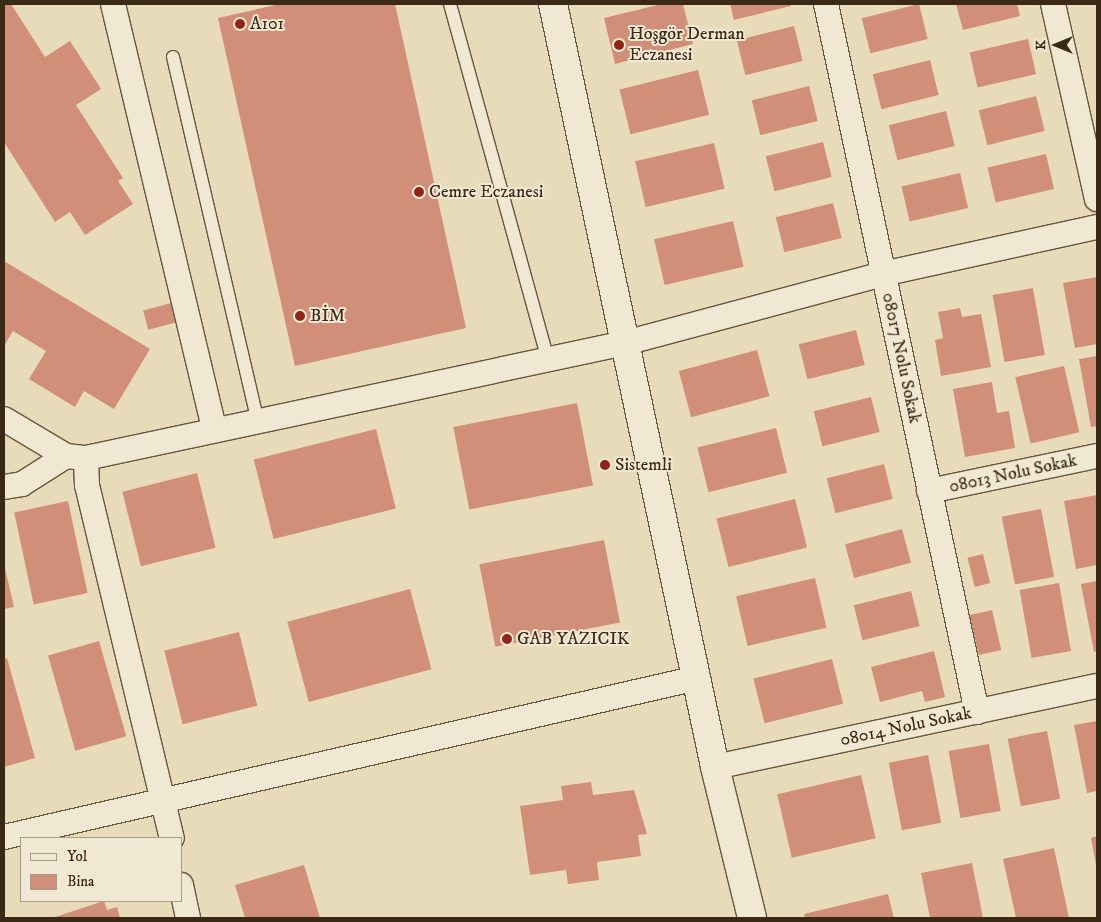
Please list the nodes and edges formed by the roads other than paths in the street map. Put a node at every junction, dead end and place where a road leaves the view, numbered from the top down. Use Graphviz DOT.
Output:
graph roads {
  1 [pos="113,4"];
  2 [pos="450,4"];
  3 [pos="553,4"];
  4 [pos="826,4"];
  5 [pos="1053,4"];
  6 [pos="174,57"];
  7 [pos="1097,199"];
  8 [pos="1097,227"];
  9 [pos="883,274"];
  10 [pos="625,343"];
  11 [pos="548,359"];
  12 [pos="4,419"];
  13 [pos="257,419"];
  14 [pos="214,428"];
  15 [pos="1097,456"];
  16 [pos="76,457"];
  17 [pos="4,487"];
  18 [pos="929,491"];
  19 [pos="697,678"];
  20 [pos="1097,686"];
  21 [pos="977,712"];
  22 [pos="715,767"];
  23 [pos="165,802"];
  24 [pos="4,837"];
  25 [pos="172,837"];
  26 [pos="182,890"];
  27 [pos="188,918"];
  28 [pos="752,918"];
  1 -- 14 [label="street"];
  2 -- 11 [label="lane"];
  3 -- 10 [label="street"];
  4 -- 9 [label="street, 08017 Nolu Sokak"];
  5 -- 7 [label="street"];
  6 -- 13 [label="lane"];
  8 -- 9 [label="street"];
  9 -- 10 [label="street"];
  9 -- 18 [label="street, 08017 Nolu Sokak"];
  10 -- 11 [label="street"];
  10 -- 19 [label="street"];
  11 -- 13 [label="street"];
  12 -- 16 [label="street"];
  13 -- 14 [label="street"];
  14 -- 16 [label="street"];
  15 -- 18 [label="street, 08013 Nolu Sokak"];
  16 -- 17 [label="street"];
  16 -- 23 [label="street"];
  18 -- 21 [label="street, 08017 Nolu Sokak"];
  19 -- 22 [label="street"];
  19 -- 23 [label="street"];
  20 -- 21 [label="street, 08014 Nolu Sokak"];
  21 -- 22 [label="street, 08014 Nolu Sokak"];
  22 -- 28 [label="street"];
  23 -- 24 [label="street"];
  23 -- 25 [label="street"];
  26 -- 27 [label="street"];
}
